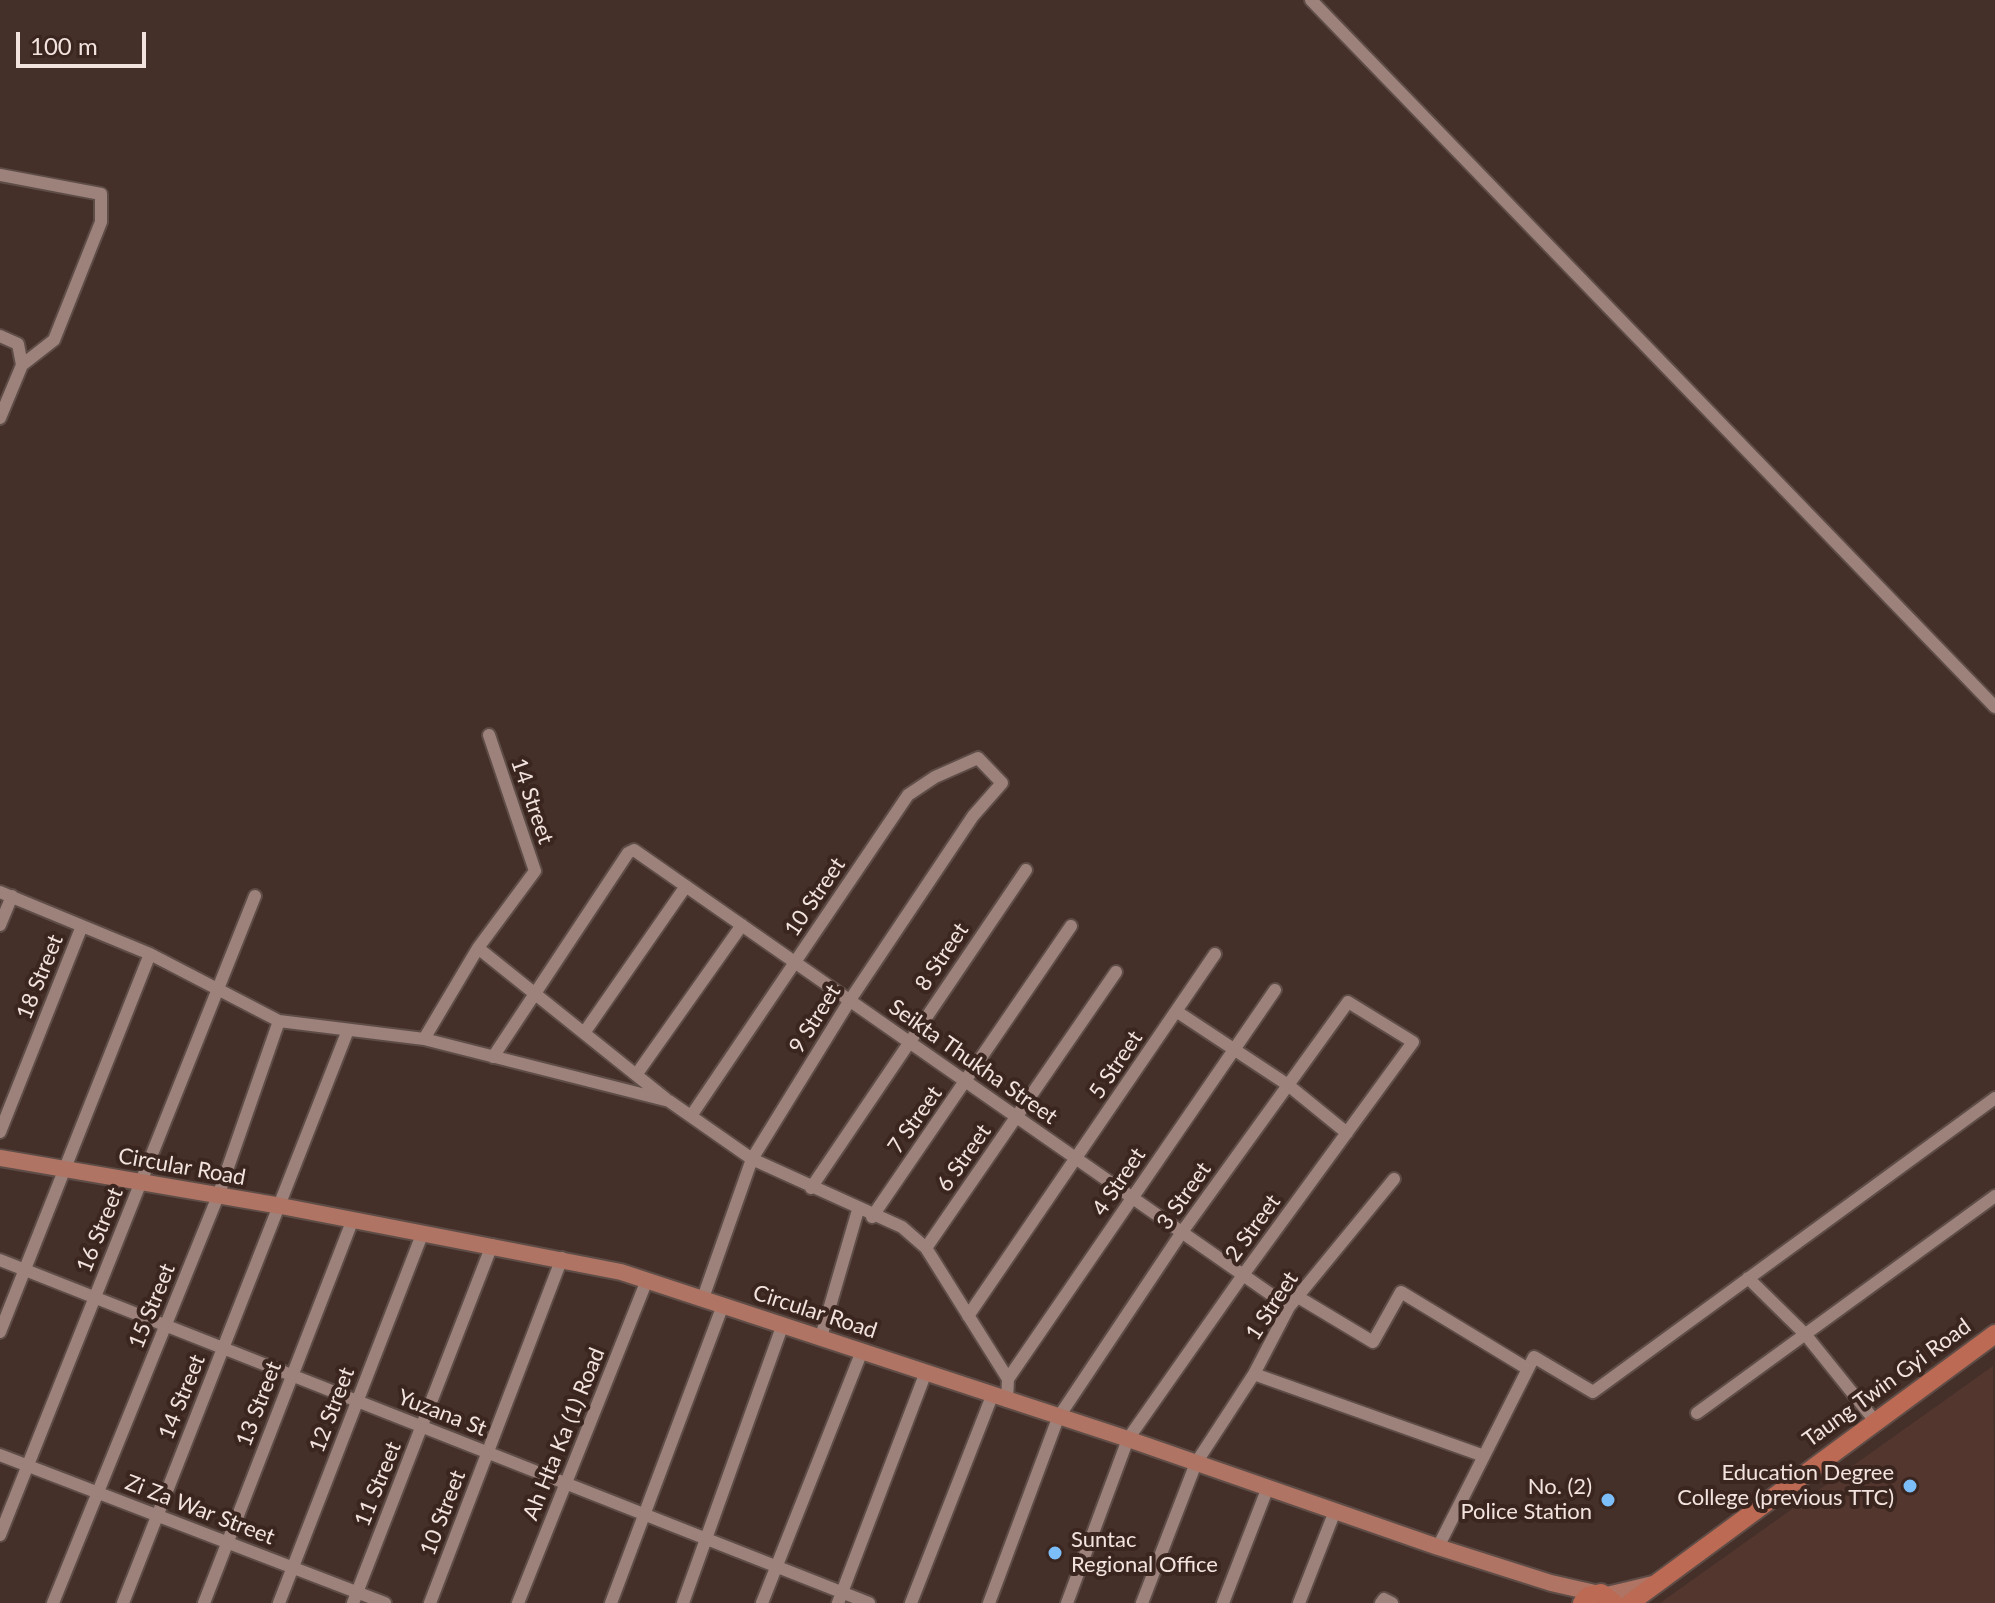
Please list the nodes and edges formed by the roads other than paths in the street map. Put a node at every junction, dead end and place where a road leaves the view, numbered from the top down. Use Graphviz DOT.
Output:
graph roads {
  1 [pos="1311,0"];
  2 [pos="0,175"];
  3 [pos="0,336"];
  4 [pos="22,365"];
  5 [pos="0,418"];
  6 [pos="1995,707"];
  7 [pos="489,735"];
  8 [pos="1002,783"];
  9 [pos="1026,870"];
  10 [pos="686,886"];
  11 [pos="6,894"];
  12 [pos="255,896"];
  13 [pos="0,925"];
  14 [pos="742,925"];
  15 [pos="82,926"];
  16 [pos="1071,926"];
  17 [pos="478,948"];
  18 [pos="150,954"];
  19 [pos="1215,954"];
  20 [pos="796,962"];
  21 [pos="1116,972"];
  22 [pos="215,988"];
  23 [pos="1275,990"];
  24 [pos="534,992"];
  25 [pos="850,1000"];
  26 [pos="1348,1002"];
  27 [pos="1176,1011"];
  28 [pos="279,1021"];
  29 [pos="348,1030"];
  30 [pos="584,1033"];
  31 [pos="424,1039"];
  32 [pos="909,1041"];
  33 [pos="1235,1048"];
  34 [pos="493,1057"];
  35 [pos="636,1075"];
  36 [pos="966,1081"];
  37 [pos="1288,1085"];
  38 [pos="1995,1098"];
  39 [pos="669,1101"];
  40 [pos="691,1116"];
  41 [pos="1016,1117"];
  42 [pos="0,1132"];
  43 [pos="1347,1133"];
  44 [pos="0,1158"];
  45 [pos="752,1159"];
  46 [pos="1077,1159"];
  47 [pos="64,1168"];
  48 [pos="1394,1179"];
  49 [pos="141,1182"];
  50 [pos="811,1188"];
  51 [pos="218,1196"];
  52 [pos="1995,1196"];
  53 [pos="1132,1197"];
  54 [pos="281,1206"];
  55 [pos="858,1210"];
  56 [pos="872,1217"];
  57 [pos="353,1219"];
  58 [pos="423,1232"];
  59 [pos="1182,1232"];
  60 [pos="492,1245"];
  61 [pos="926,1248"];
  62 [pos="562,1258"];
  63 [pos="0,1260"];
  64 [pos="25,1270"];
  65 [pos="1243,1275"];
  66 [pos="1748,1278"];
  67 [pos="647,1280"];
  68 [pos="95,1297"];
  69 [pos="703,1298"];
  70 [pos="1294,1302"];
  71 [pos="723,1305"];
  72 [pos="968,1316"];
  73 [pos="783,1324"];
  74 [pos="166,1325"];
  75 [pos="0,1332"];
  76 [pos="1805,1334"];
  77 [pos="1995,1334"];
  78 [pos="821,1337"];
  79 [pos="224,1347"];
  80 [pos="862,1351"];
  81 [pos="1528,1369"];
  82 [pos="926,1372"];
  83 [pos="291,1374"];
  84 [pos="1254,1374"];
  85 [pos="1008,1379"];
  86 [pos="999,1398"];
  87 [pos="356,1401"];
  88 [pos="1697,1413"];
  89 [pos="1058,1418"];
  90 [pos="1875,1421"];
  91 [pos="422,1428"];
  92 [pos="1128,1439"];
  93 [pos="488,1452"];
  94 [pos="0,1455"];
  95 [pos="1484,1456"];
  96 [pos="1196,1463"];
  97 [pos="27,1466"];
  98 [pos="566,1481"];
  99 [pos="1268,1487"];
  100 [pos="99,1493"];
  101 [pos="1335,1511"];
  102 [pos="646,1513"];
  103 [pos="157,1515"];
  104 [pos="0,1535"];
  105 [pos="708,1538"];
  106 [pos="227,1542"];
  107 [pos="1438,1547"];
  108 [pos="777,1565"];
  109 [pos="292,1567"];
  110 [pos="1551,1583"];
  111 [pos="1653,1584"];
  112 [pos="355,1598"];
  113 [pos="840,1598"];
  114 [pos="1600,1598"];
  115 [pos="53,1603"];
  116 [pos="123,1603"];
  117 [pos="204,1603"];
  118 [pos="279,1603"];
  119 [pos="385,1603"];
  120 [pos="430,1603"];
  121 [pos="518,1603"];
  122 [pos="611,1603"];
  123 [pos="683,1603"];
  124 [pos="762,1603"];
  125 [pos="869,1603"];
  126 [pos="911,1603"];
  127 [pos="989,1603"];
  128 [pos="1067,1603"];
  129 [pos="1142,1603"];
  130 [pos="1223,1603"];
  131 [pos="1299,1603"];
  132 [pos="1381,1603"];
  133 [pos="1392,1603"];
  134 [pos="1575,1603"];
  135 [pos="1630,1603"];
  1 -- 6 [label="street"];
  2 -- 4 [label="street"];
  3 -- 4 [label="street"];
  4 -- 5 [label="street"];
  7 -- 17 [label="street, 14 Street"];
  8 -- 20 [label="street, 10 Street"];
  8 -- 25 [label="street, 9 Street"];
  9 -- 32 [label="street, 8 Street"];
  10 -- 14 [label="street, Seikta Thukha Street"];
  10 -- 24 [label="street, Seikta Thukha Street"];
  10 -- 30 [label="street"];
  11 -- 13 [label="street"];
  11 -- 15 [label="street"];
  12 -- 22 [label="street, 16 Street"];
  14 -- 20 [label="street, Seikta Thukha Street"];
  14 -- 35 [label="street"];
  15 -- 18 [label="street"];
  15 -- 42 [label="street, 18 Street"];
  16 -- 36 [label="street, 7 Street"];
  17 -- 24 [label="street"];
  17 -- 31 [label="street, 14 Street"];
  18 -- 22 [label="street"];
  18 -- 47 [label="street"];
  19 -- 27 [label="street, 5 Street"];
  20 -- 25 [label="street, Seikta Thukha Street"];
  20 -- 40 [label="street, 10 Street"];
  21 -- 41 [label="street, 6 Street"];
  22 -- 28 [label="street"];
  22 -- 49 [label="street, 16 Street"];
  23 -- 33 [label="street, 4 Street"];
  24 -- 30 [label="street"];
  24 -- 34 [label="street"];
  25 -- 32 [label="street, Seikta Thukha Street"];
  25 -- 45 [label="street, 9 Street"];
  26 -- 37 [label="street, 3 Street"];
  26 -- 43 [label="street, 2 Street"];
  27 -- 33 [label="street"];
  27 -- 46 [label="street, 5 Street"];
  28 -- 29 [label="street"];
  28 -- 51 [label="street, 15 Street"];
  29 -- 31 [label="street"];
  29 -- 54 [label="street, 14 Street"];
  30 -- 35 [label="street"];
  31 -- 34 [label="street"];
  32 -- 36 [label="street, Seikta Thukha Street"];
  32 -- 50 [label="street, 8 Street"];
  33 -- 37 [label="street"];
  33 -- 53 [label="street, 4 Street"];
  34 -- 39 [label="street"];
  35 -- 39 [label="street"];
  36 -- 41 [label="street, Seikta Thukha Street"];
  36 -- 56 [label="street, 7 Street"];
  37 -- 43 [label="street"];
  37 -- 59 [label="street, 3 Street"];
  38 -- 66 [label="street"];
  39 -- 40 [label="street"];
  40 -- 45 [label="street"];
  41 -- 46 [label="street, Seikta Thukha Street"];
  41 -- 61 [label="street, 6 Street"];
  43 -- 65 [label="street, 2 Street"];
  44 -- 47 [label="main road, Circular Road"];
  45 -- 50 [label="street"];
  45 -- 69 [label="street, 9 Street"];
  46 -- 53 [label="street, Seikta Thukha Street"];
  46 -- 72 [label="street, 5 Street"];
  47 -- 49 [label="main road, Circular Road"];
  47 -- 64 [label="street"];
  48 -- 70 [label="street, 1 Street"];
  49 -- 51 [label="main road, Circular Road"];
  49 -- 68 [label="street, 16 Street"];
  50 -- 55 [label="street"];
  51 -- 54 [label="main road, Circular Road"];
  51 -- 74 [label="street, 15 Street"];
  52 -- 76 [label="street"];
  53 -- 59 [label="street, Seikta Thukha Street"];
  53 -- 85 [label="street, 4 Street"];
  54 -- 57 [label="main road, Circular Road"];
  54 -- 79 [label="street, 14 Street"];
  55 -- 56 [label="street"];
  55 -- 78 [label="street"];
  56 -- 61 [label="street"];
  57 -- 58 [label="main road, Circular Road"];
  57 -- 83 [label="street, 13 Street"];
  58 -- 60 [label="main road, Circular Road"];
  58 -- 87 [label="street, 12 Street"];
  59 -- 65 [label="street, Seikta Thukha Street"];
  59 -- 89 [label="street, 3 Street"];
  60 -- 62 [label="main road, Circular Road"];
  60 -- 91 [label="street, 11 Street"];
  61 -- 72 [label="street"];
  62 -- 67 [label="main road, Circular Road"];
  62 -- 93 [label="street, 10 Street"];
  63 -- 64 [label="street, Yuzana St"];
  64 -- 68 [label="street, Yuzana St"];
  64 -- 75 [label="street"];
  65 -- 70 [label="street, Seikta Thukha Street"];
  65 -- 92 [label="street, 2 Street"];
  66 -- 76 [label="street"];
  66 -- 81 [label="street"];
  67 -- 69 [label="main road, Circular Road"];
  67 -- 98 [label="street, Ah Hta Ka (1) Road"];
  68 -- 74 [label="street, Yuzana St"];
  68 -- 97 [label="street, 16 Street"];
  69 -- 71 [label="main road, Circular Road"];
  70 -- 81 [label="street, Seikta Thukha Street"];
  70 -- 84 [label="street, 1 Street"];
  71 -- 73 [label="main road, Circular Road"];
  71 -- 102 [label="street"];
  72 -- 85 [label="street"];
  73 -- 78 [label="main road, Circular Road"];
  73 -- 105 [label="street"];
  74 -- 79 [label="street, Yuzana St"];
  74 -- 100 [label="street, 15 Street"];
  76 -- 88 [label="street"];
  76 -- 90 [label="street"];
  77 -- 90 [label="highway, Taung Twin Gyi Road"];
  78 -- 80 [label="main road, Circular Road"];
  79 -- 83 [label="street, Yuzana St"];
  79 -- 103 [label="street, 14 Street"];
  80 -- 82 [label="main road, Circular Road"];
  80 -- 108 [label="street"];
  81 -- 95 [label="street"];
  82 -- 86 [label="main road, Circular Road"];
  82 -- 113 [label="street"];
  83 -- 87 [label="street, Yuzana St"];
  83 -- 106 [label="street, 13 Street"];
  84 -- 95 [label="street"];
  84 -- 96 [label="street, 1 Street"];
  85 -- 86 [label="street"];
  86 -- 89 [label="main road, Circular Road"];
  86 -- 126 [label="street"];
  87 -- 91 [label="street, Yuzana St"];
  87 -- 109 [label="street, 12 Street"];
  89 -- 92 [label="main road, Circular Road"];
  89 -- 127 [label="street"];
  90 -- 111 [label="highway, Taung Twin Gyi Road"];
  91 -- 93 [label="street, Yuzana St"];
  91 -- 112 [label="street, 11 Street"];
  92 -- 96 [label="main road, Circular Road"];
  92 -- 128 [label="street"];
  93 -- 98 [label="street, Yuzana St"];
  93 -- 120 [label="street, 10 Street"];
  94 -- 97 [label="street, Zi Za War Street"];
  95 -- 107 [label="street"];
  96 -- 99 [label="main road, Circular Road"];
  96 -- 129 [label="street"];
  97 -- 100 [label="street, Zi Za War Street"];
  97 -- 104 [label="street, 16 Street"];
  98 -- 102 [label="street, Yuzana St"];
  98 -- 121 [label="street, Ah Hta Ka (1) Road"];
  99 -- 101 [label="main road, Circular Road"];
  99 -- 130 [label="street"];
  100 -- 103 [label="street, Zi Za War Street"];
  100 -- 115 [label="street, 15 Street"];
  101 -- 107 [label="main road, Circular Road"];
  101 -- 131 [label="street"];
  102 -- 105 [label="street, Yuzana St"];
  102 -- 122 [label="street"];
  103 -- 106 [label="street, Zi Za War Street"];
  103 -- 116 [label="street, 14 Street"];
  105 -- 108 [label="street, Yuzana St"];
  105 -- 123 [label="street"];
  106 -- 109 [label="street, Zi Za War Street"];
  106 -- 117 [label="street, 13 Street"];
  107 -- 110 [label="main road, Circular Road"];
  108 -- 113 [label="street, Yuzana St"];
  108 -- 124 [label="street"];
  109 -- 112 [label="street, Zi Za War Street"];
  109 -- 118 [label="street, 12 Street"];
  110 -- 114 [label="main road, Circular Road"];
  110 -- 134 [label="main road"];
  111 -- 114 [label="main road, Circular Road"];
  111 -- 135 [label="highway, Taung Twin Gyi Road"];
  112 -- 119 [label="street, Zi Za War Street"];
  113 -- 125 [label="street, Yuzana St"];
  132 -- 133 [label="street"];
}
